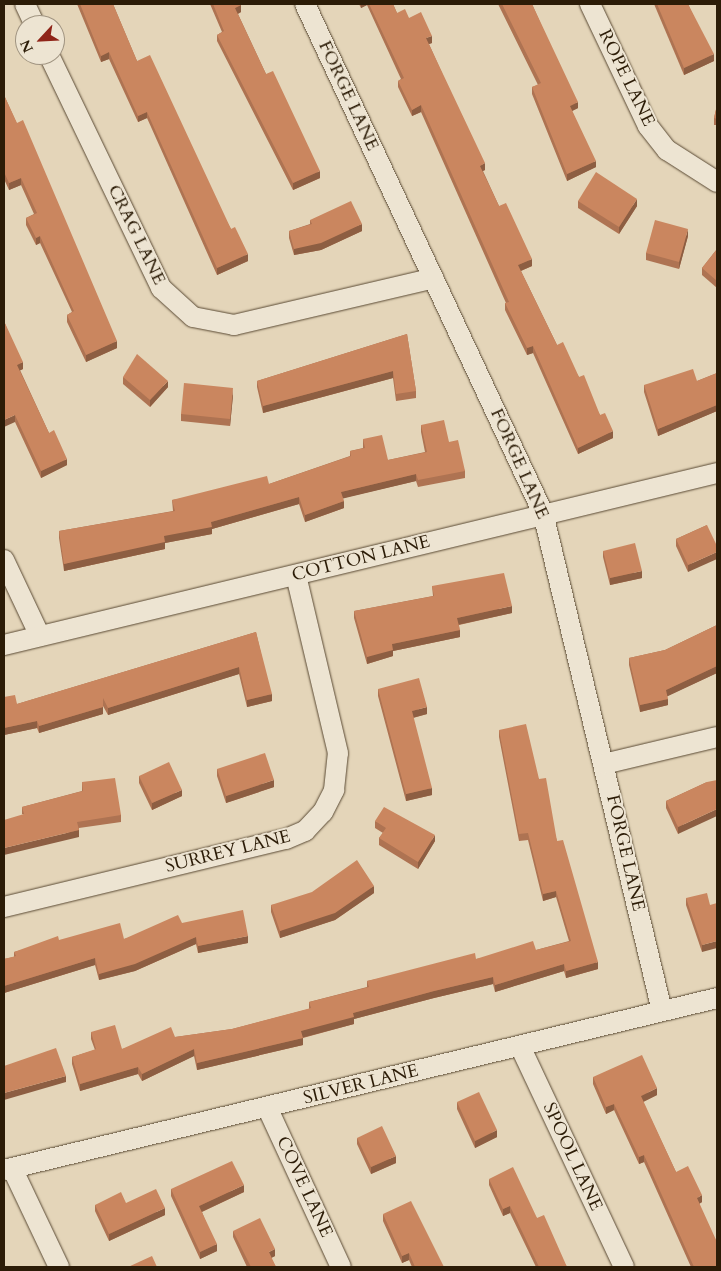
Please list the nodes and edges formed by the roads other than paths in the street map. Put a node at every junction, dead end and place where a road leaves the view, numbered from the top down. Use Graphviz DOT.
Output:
graph roads {
  1 [pos="305,4"];
  2 [pos="590,4"];
  3 [pos="54,65"];
  4 [pos="717,182"];
  5 [pos="434,278"];
  6 [pos="717,473"];
  7 [pos="543,513"];
  8 [pos="4,560"];
  9 [pos="296,575"];
  10 [pos="40,636"];
  11 [pos="4,644"];
  12 [pos="717,737"];
  13 [pos="604,764"];
  14 [pos="4,907"];
  15 [pos="717,998"];
  16 [pos="662,1011"];
  17 [pos="520,1046"];
  18 [pos="267,1107"];
  19 [pos="8,1169"];
  20 [pos="59,1267"];
  21 [pos="341,1267"];
  22 [pos="624,1267"];
  1 -- 5 [label="street, FORGE LANE"];
  2 -- 4 [label="street, ROPE LANE"];
  3 -- 5 [label="street, CRAG LANE"];
  5 -- 7 [label="street, FORGE LANE"];
  6 -- 7 [label="street, COTTON LANE"];
  7 -- 9 [label="street, COTTON LANE"];
  7 -- 13 [label="street, FORGE LANE"];
  8 -- 10 [label="street"];
  9 -- 10 [label="street, COTTON LANE"];
  9 -- 14 [label="street, SURREY LANE"];
  10 -- 11 [label="street, COTTON LANE"];
  12 -- 13 [label="street"];
  13 -- 16 [label="street, FORGE LANE"];
  15 -- 16 [label="street, SILVER LANE"];
  16 -- 17 [label="street, SILVER LANE"];
  17 -- 18 [label="street, SILVER LANE"];
  17 -- 22 [label="street, SPOOL LANE"];
  18 -- 19 [label="street, SILVER LANE"];
  18 -- 21 [label="street, COVE LANE"];
  19 -- 20 [label="street"];
}
